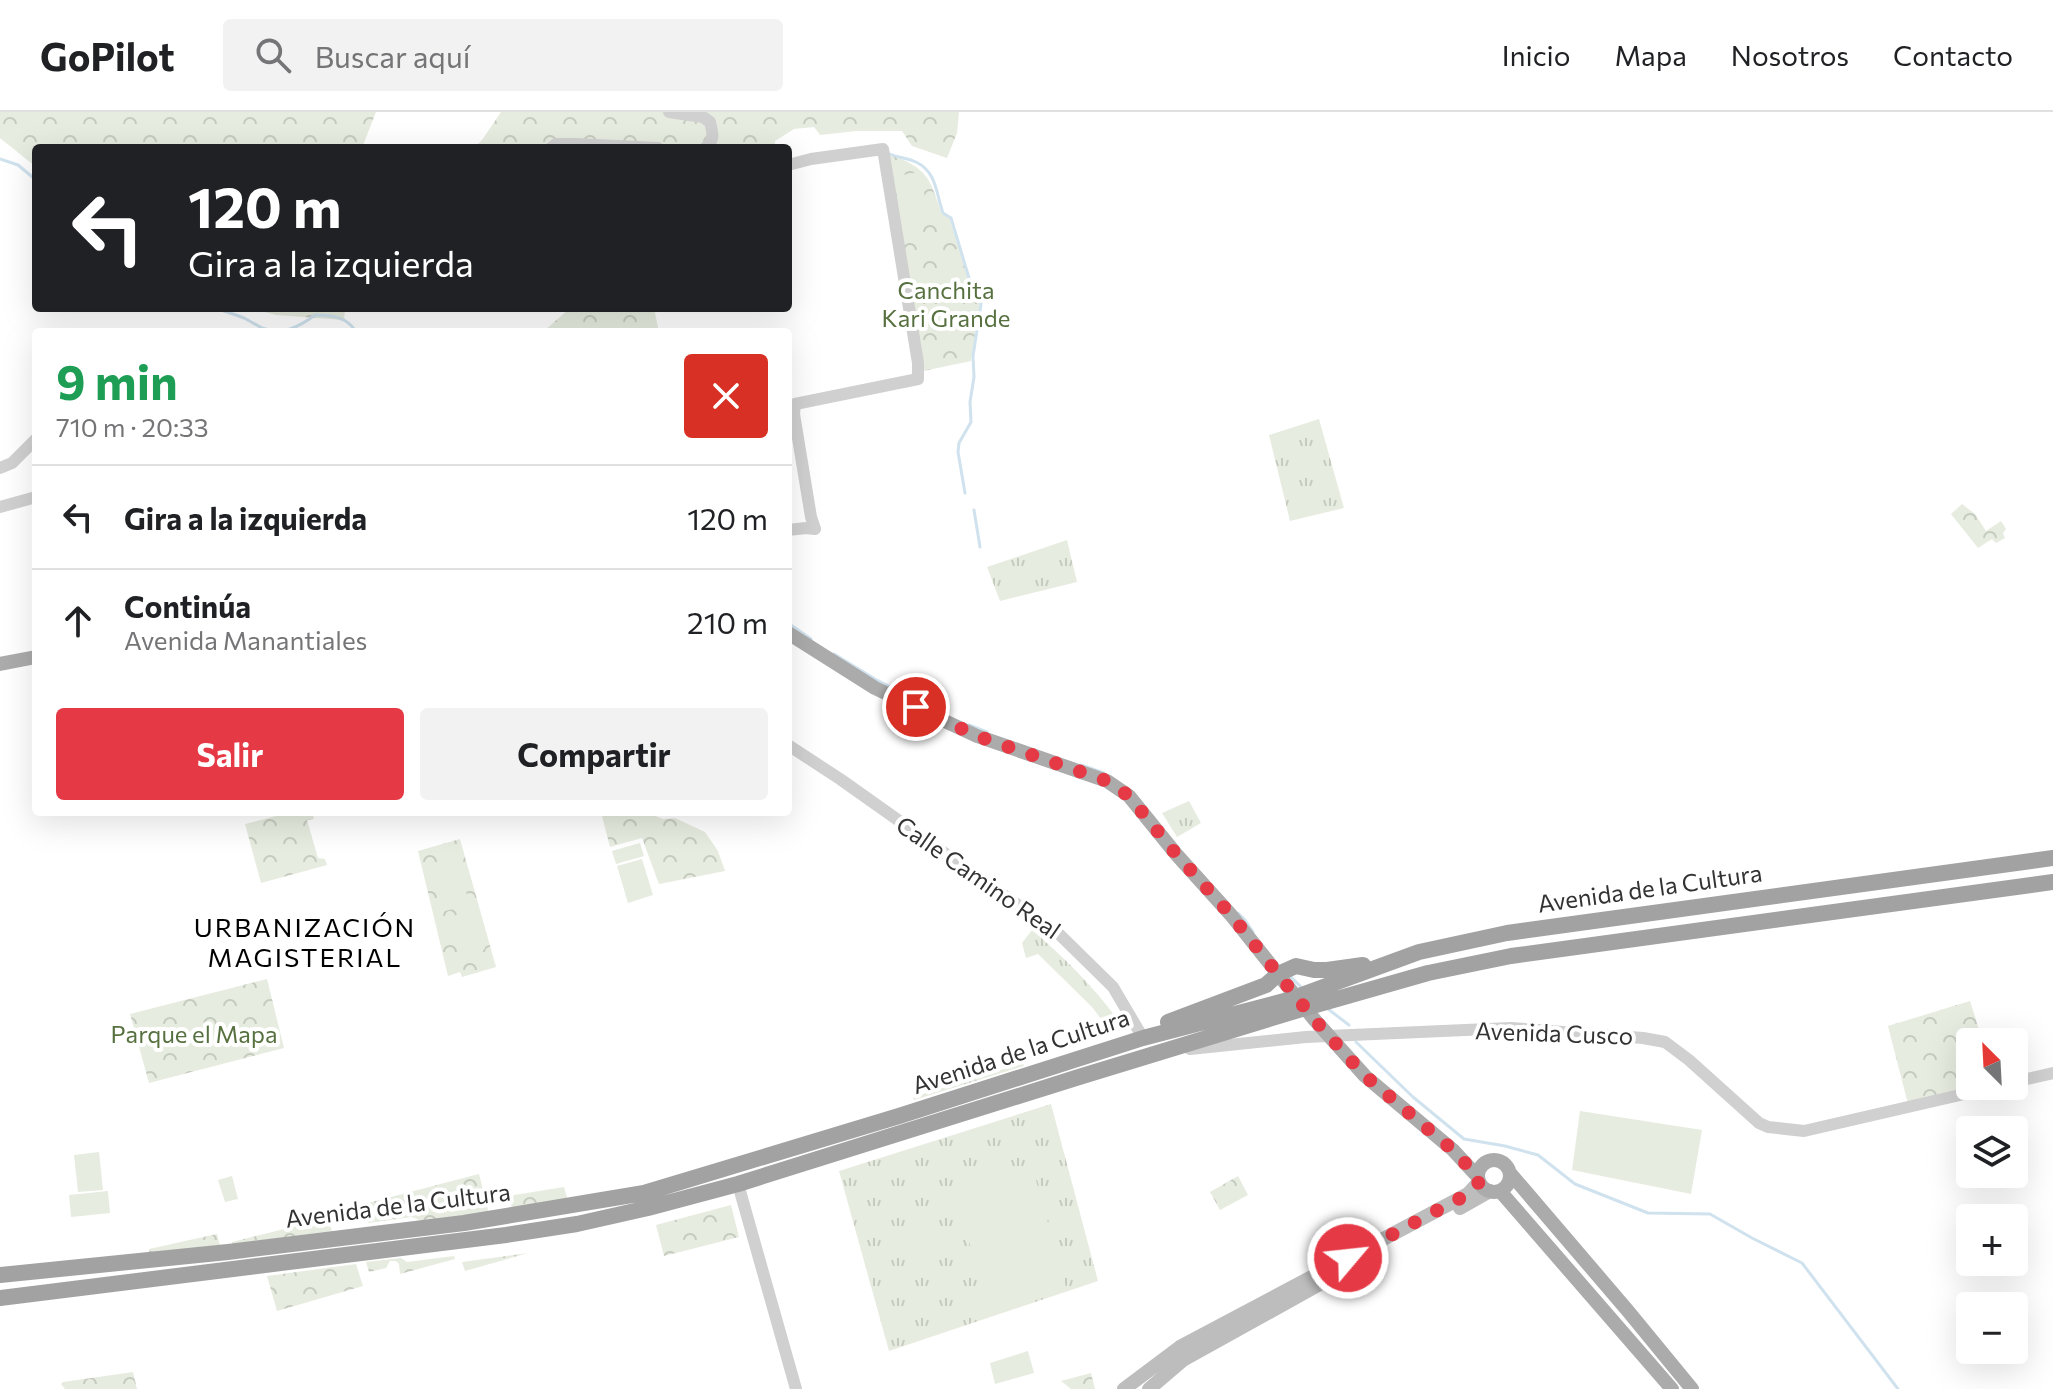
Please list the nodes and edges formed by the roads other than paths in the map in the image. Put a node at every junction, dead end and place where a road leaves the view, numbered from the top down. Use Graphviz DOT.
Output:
graph roads {
  1 [pos="669,112"];
  2 [pos="710,144"];
  3 [pos="792,164"];
  4 [pos="32,443"];
  5 [pos="0,468"];
  6 [pos="32,498"];
  7 [pos="0,507"];
  8 [pos="792,530"];
  9 [pos="792,636"];
  10 [pos="32,658"];
  11 [pos="0,664"];
  12 [pos="792,748"];
  13 [pos="2053,858"];
  14 [pos="1907,878"];
  15 [pos="2053,882"];
  16 [pos="1736,900"];
  17 [pos="1911,902"];
  18 [pos="1661,912"];
  19 [pos="1744,925"];
  20 [pos="1665,936"];
  21 [pos="1391,963"];
  22 [pos="1284,971"];
  23 [pos="1325,995"];
  24 [pos="1291,1001"];
  25 [pos="1329,1035"];
  26 [pos="1143,1038"];
  27 [pos="1170,1049"];
  28 [pos="2053,1073"];
  29 [pos="2028,1079"];
  30 [pos="980,1090"];
  31 [pos="1956,1096"];
  32 [pos="985,1107"];
  33 [pos="818,1140"];
  34 [pos="1453,1150"];
  35 [pos="824,1157"];
  36 [pos="1490,1160"];
  37 [pos="1510,1173"];
  38 [pos="738,1184"];
  39 [pos="1487,1185"];
  40 [pos="0,1275"];
  41 [pos="0,1298"];
  42 [pos="796,1389"];
  43 [pos="1124,1389"];
  44 [pos="1149,1389"];
  45 [pos="1672,1389"];
  46 [pos="1692,1389"];
  1 -- 2 [label="street"];
  3 -- 8 [label="street"];
  4 -- 5 [label="street"];
  6 -- 7 [label="street"];
  9 -- 22 [label="main road"];
  10 -- 11 [label="main road"];
  12 -- 26 [label="street, Calle Camino Real"];
  13 -- 14 [label="highway, Avenida de la Cultura"];
  14 -- 16 [label="highway, Avenida de la Cultura"];
  14 -- 17 [label="highway"];
  15 -- 17 [label="highway, Avenida de la Cultura"];
  16 -- 18 [label="highway, Avenida de la Cultura"];
  16 -- 19 [label="highway"];
  17 -- 19 [label="highway, Avenida de la Cultura"];
  18 -- 20 [label="highway"];
  18 -- 21 [label="highway, Avenida de la Cultura"];
  19 -- 20 [label="highway, Avenida de la Cultura"];
  20 -- 23 [label="highway, Avenida de la Cultura"];
  21 -- 22 [label="highway"];
  21 -- 23 [label="highway, Avenida de la Cultura"];
  22 -- 24 [label="main road"];
  22 -- 26 [label="highway"];
  23 -- 24 [label="highway, Avenida de la Cultura"];
  24 -- 25 [label="main road"];
  24 -- 26 [label="highway, Avenida de la Cultura"];
  24 -- 27 [label="highway, Avenida de la Cultura"];
  25 -- 27 [label="street, Avenida Cusco"];
  25 -- 31 [label="street, Avenida Cusco"];
  25 -- 34 [label="main road"];
  26 -- 30 [label="highway, Avenida de la Cultura"];
  27 -- 32 [label="highway, Avenida de la Cultura"];
  28 -- 29 [label="street"];
  30 -- 32 [label="highway"];
  30 -- 33 [label="highway, Avenida de la Cultura"];
  32 -- 35 [label="highway, Avenida de la Cultura"];
  33 -- 35 [label="highway"];
  33 -- 40 [label="highway, Avenida de la Cultura"];
  34 -- 36 [label="main road"];
  34 -- 39 [label="main road"];
  35 -- 38 [label="highway, Avenida de la Cultura"];
  36 -- 37 [label="main road"];
  36 -- 39 [label="main road"];
  37 -- 39 [label="main road"];
  37 -- 46 [label="main road"];
  38 -- 41 [label="highway, Avenida de la Cultura"];
  38 -- 42 [label="street"];
  39 -- 43 [label="main road"];
  39 -- 44 [label="main road"];
  39 -- 45 [label="main road"];
}
